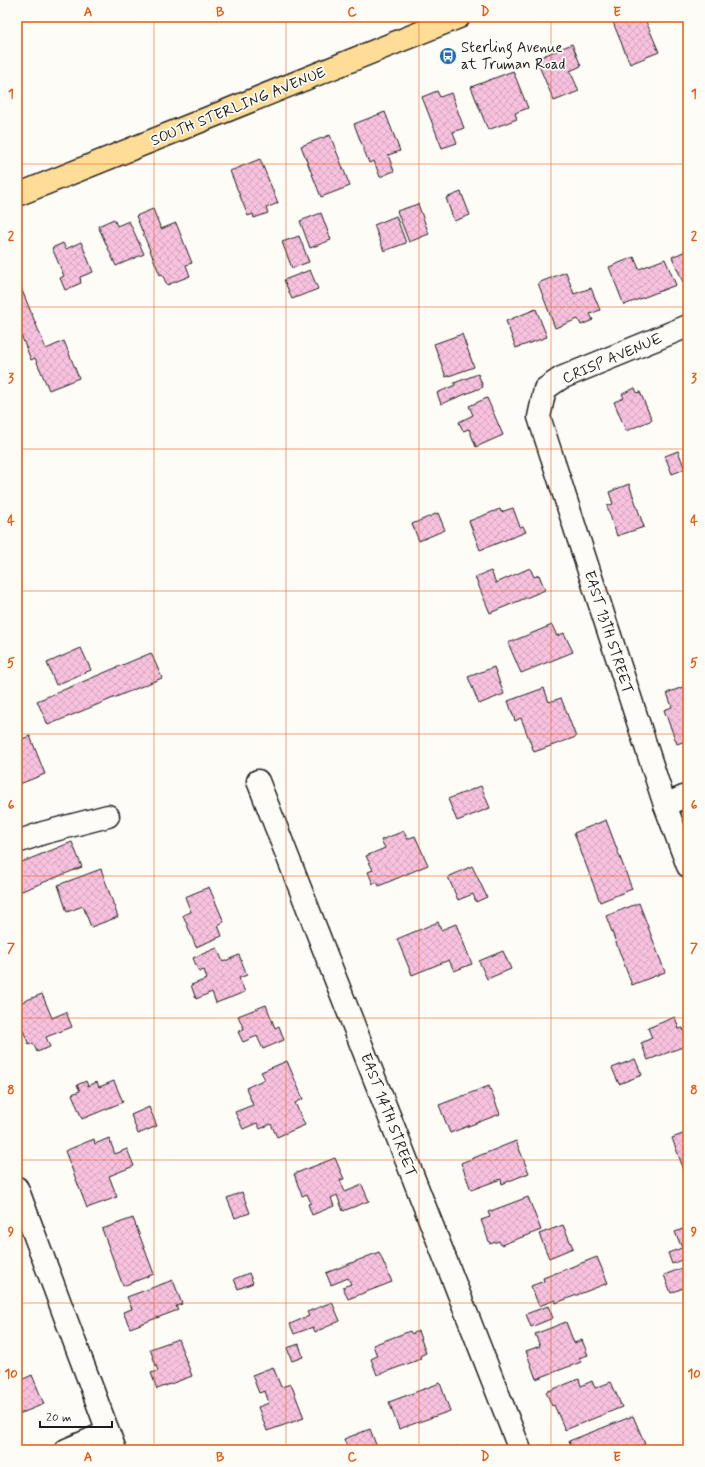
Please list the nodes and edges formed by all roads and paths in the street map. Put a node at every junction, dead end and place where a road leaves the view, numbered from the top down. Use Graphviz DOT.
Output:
graph roads {
  1 [pos="459,17"];
  2 [pos="17,195"];
  3 [pos="688,326"];
  4 [pos="543,397"];
  5 [pos="258,781"];
  6 [pos="688,796"];
  7 [pos="665,805"];
  8 [pos="108,816"];
  9 [pos="17,842"];
  10 [pos="688,866"];
  11 [pos="17,1188"];
  12 [pos="111,1441"];
  13 [pos="66,1450"];
  14 [pos="520,1450"];
  1 -- 2 [label="main road, SOUTH STERLING AVENUE"];
  3 -- 4 [label="street, CRISP AVENUE"];
  4 -- 7 [label="street, EAST 13TH STREET"];
  5 -- 14 [label="street, EAST 14TH STREET"];
  6 -- 7 [label="street"];
  7 -- 10 [label="street, EAST 13TH STREET"];
  8 -- 9 [label="street"];
  11 -- 12 [label="street"];
  12 -- 13 [label="street"];
}
